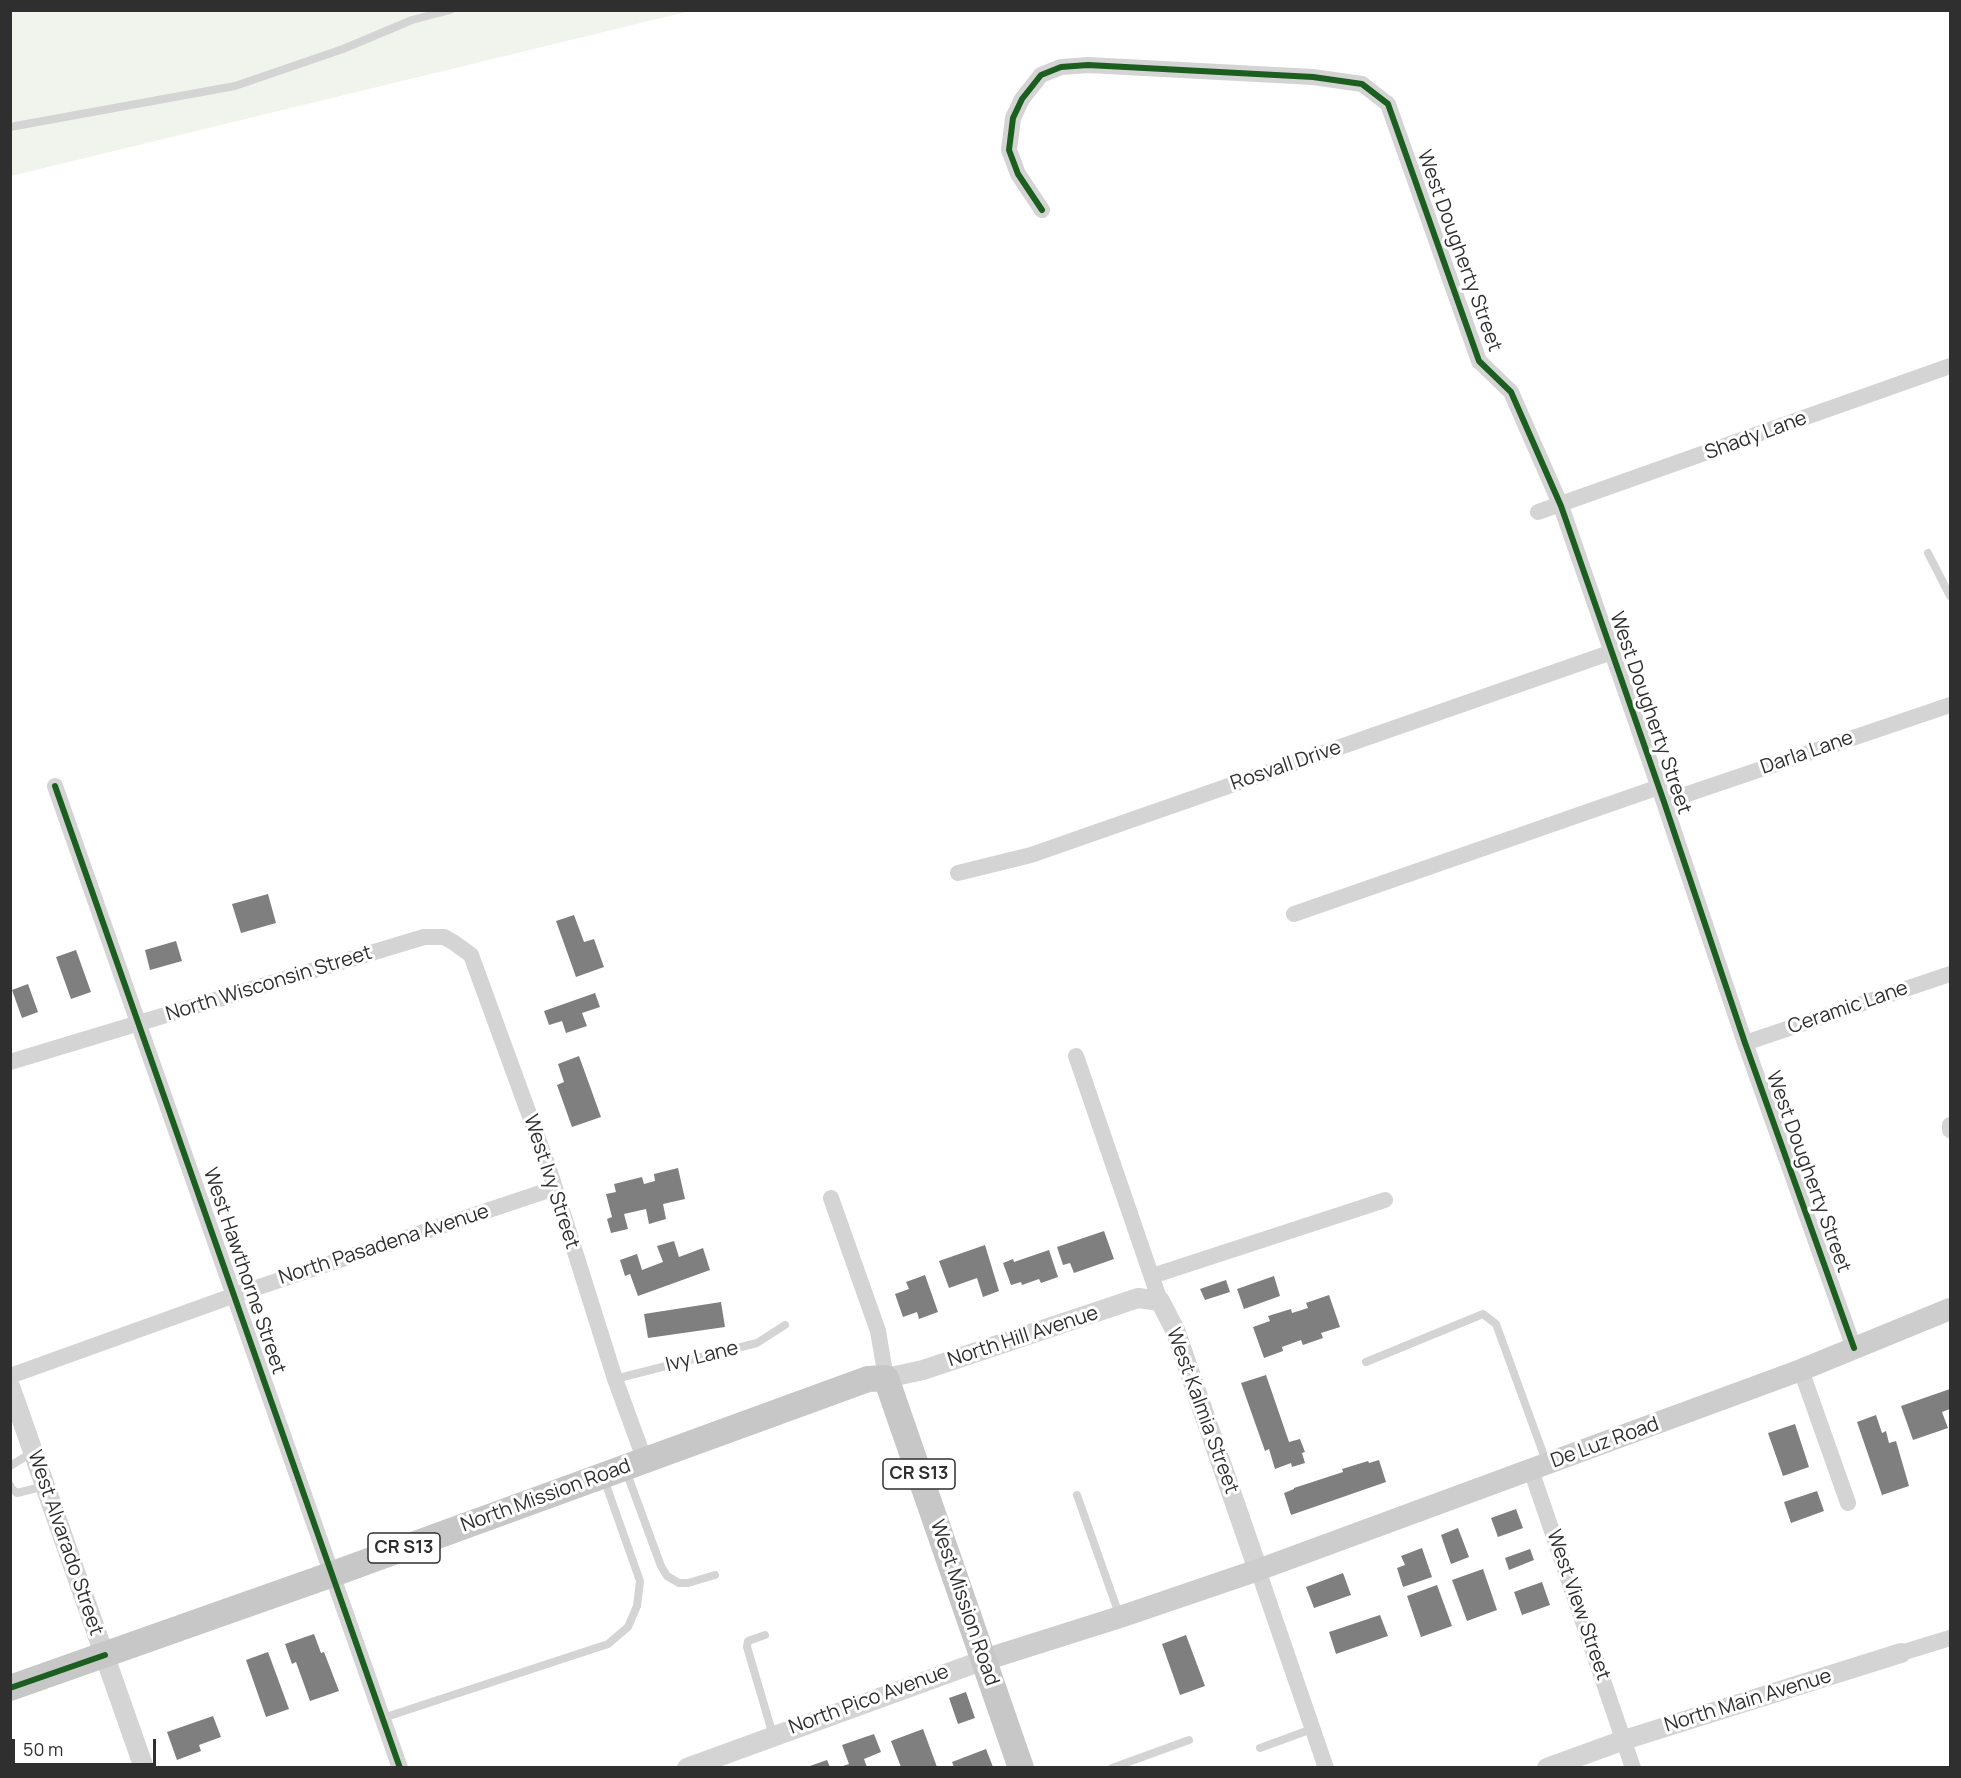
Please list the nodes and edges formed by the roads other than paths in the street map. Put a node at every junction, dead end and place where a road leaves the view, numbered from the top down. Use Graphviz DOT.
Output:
graph roads {
  1 [pos="450,10"];
  2 [pos="10,127"];
  3 [pos="1042,210"];
  4 [pos="1950,366"];
  5 [pos="1561,506"];
  6 [pos="1538,512"];
  7 [pos="1928,553"];
  8 [pos="1950,596"];
  9 [pos="1612,652"];
  10 [pos="1950,705"];
  11 [pos="55,786"];
  12 [pos="1661,794"];
  13 [pos="958,873"];
  14 [pos="1294,914"];
  15 [pos="424,937"];
  16 [pos="1950,974"];
  17 [pos="140,1023"];
  18 [pos="1745,1042"];
  19 [pos="1076,1056"];
  20 [pos="10,1062"];
  21 [pos="555,1188"];
  22 [pos="831,1198"];
  23 [pos="1385,1200"];
  24 [pos="1152,1276"];
  25 [pos="235,1295"];
  26 [pos="1160,1301"];
  27 [pos="1950,1309"];
  28 [pos="785,1325"];
  29 [pos="1854,1348"];
  30 [pos="1366,1362"];
  31 [pos="1801,1370"];
  32 [pos="10,1376"];
  33 [pos="886,1378"];
  34 [pos="615,1379"];
  35 [pos="10,1386"];
  36 [pos="33,1452"];
  37 [pos="10,1466"];
  38 [pos="1539,1467"];
  39 [pos="624,1468"];
  40 [pos="10,1485"];
  41 [pos="45,1486"];
  42 [pos="1077,1495"];
  43 [pos="1848,1503"];
  44 [pos="1258,1570"];
  45 [pos="333,1574"];
  46 [pos="715,1575"];
  47 [pos="1120,1617"];
  48 [pos="765,1635"];
  49 [pos="1950,1638"];
  50 [pos="1901,1653"];
  51 [pos="105,1655"];
  52 [pos="984,1660"];
  53 [pos="10,1688"];
  54 [pos="383,1718"];
  55 [pos="1312,1729"];
  56 [pos="773,1735"];
  57 [pos="1190,1740"];
  58 [pos="1624,1740"];
  59 [pos="1260,1748"];
  60 [pos="711,1764"];
  61 [pos="144,1767"];
  62 [pos="400,1767"];
  63 [pos="687,1767"];
  64 [pos="1021,1767"];
  65 [pos="1112,1767"];
  66 [pos="1326,1767"];
  67 [pos="1547,1767"];
  68 [pos="1633,1767"];
  1 -- 2 [label="lane"];
  3 -- 5 [label="street, West Dougherty Street"];
  4 -- 5 [label="street, Shady Lane"];
  5 -- 6 [label="street, Shady Lane"];
  5 -- 9 [label="street, West Dougherty Street"];
  7 -- 8 [label="lane"];
  9 -- 12 [label="street, West Dougherty Street"];
  9 -- 13 [label="street, Rosvall Drive"];
  10 -- 12 [label="street, Darla Lane"];
  11 -- 17 [label="street, West Hawthorne Street"];
  12 -- 14 [label="street, Darla Lane"];
  12 -- 18 [label="street, West Dougherty Street"];
  15 -- 17 [label="street, North Wisconsin Street"];
  15 -- 21 [label="street, West Ivy Street"];
  16 -- 18 [label="street, Ceramic Lane"];
  17 -- 20 [label="street, North Wisconsin Street"];
  17 -- 25 [label="street, West Hawthorne Street"];
  18 -- 29 [label="street, West Dougherty Street"];
  19 -- 24 [label="street, West Kalmia Street"];
  21 -- 25 [label="street, North Pasadena Avenue"];
  21 -- 34 [label="street, West Ivy Street"];
  22 -- 33 [label="street, West Mission Road"];
  23 -- 24 [label="street"];
  24 -- 26 [label="street, West Kalmia Street"];
  25 -- 32 [label="street, North Pasadena Avenue"];
  25 -- 45 [label="street, West Hawthorne Street"];
  26 -- 33 [label="street, North Hill Avenue"];
  26 -- 44 [label="street, West Kalmia Street"];
  27 -- 29 [label="main road, De Luz Road"];
  28 -- 34 [label="lane, Ivy Lane"];
  29 -- 31 [label="main road, De Luz Road"];
  30 -- 38 [label="lane"];
  31 -- 38 [label="main road, De Luz Road"];
  31 -- 43 [label="street"];
  33 -- 39 [label="main road, North Mission Road / CR S13"];
  33 -- 52 [label="main road, West Mission Road / CR S13"];
  34 -- 39 [label="street, West Ivy Street"];
  35 -- 36 [label="street, West Alvarado Street"];
  36 -- 37 [label="lane"];
  36 -- 41 [label="street, West Alvarado Street"];
  38 -- 44 [label="main road, De Luz Road"];
  38 -- 58 [label="street, West View Street"];
  39 -- 45 [label="main road, North Mission Road / CR S13"];
  39 -- 46 [label="lane"];
  39 -- 54 [label="lane"];
  40 -- 41 [label="lane"];
  41 -- 51 [label="street, West Alvarado Street"];
  42 -- 47 [label="lane"];
  44 -- 47 [label="main road, North Pico Avenue"];
  44 -- 55 [label="street, West Kalmia Street"];
  45 -- 51 [label="main road, North Mission Road / CR S13"];
  45 -- 54 [label="street, West Hawthorne Street"];
  47 -- 52 [label="main road, North Pico Avenue"];
  48 -- 56 [label="lane"];
  49 -- 50 [label="street, North Main Avenue"];
  50 -- 58 [label="street, North Main Avenue"];
  51 -- 53 [label="main road, CR S13"];
  51 -- 61 [label="street, West Alvarado Street"];
  52 -- 56 [label="street, North Pico Avenue"];
  52 -- 64 [label="main road, West Mission Road / CR S13"];
  54 -- 62 [label="street, West Hawthorne Street"];
  55 -- 59 [label="lane"];
  55 -- 66 [label="street, West Kalmia Street"];
  56 -- 60 [label="street, North Pico Avenue"];
  57 -- 65 [label="lane"];
  58 -- 67 [label="street, North Main Avenue"];
  58 -- 68 [label="street, West View Street"];
  60 -- 63 [label="street, North Pico Avenue"];
}
